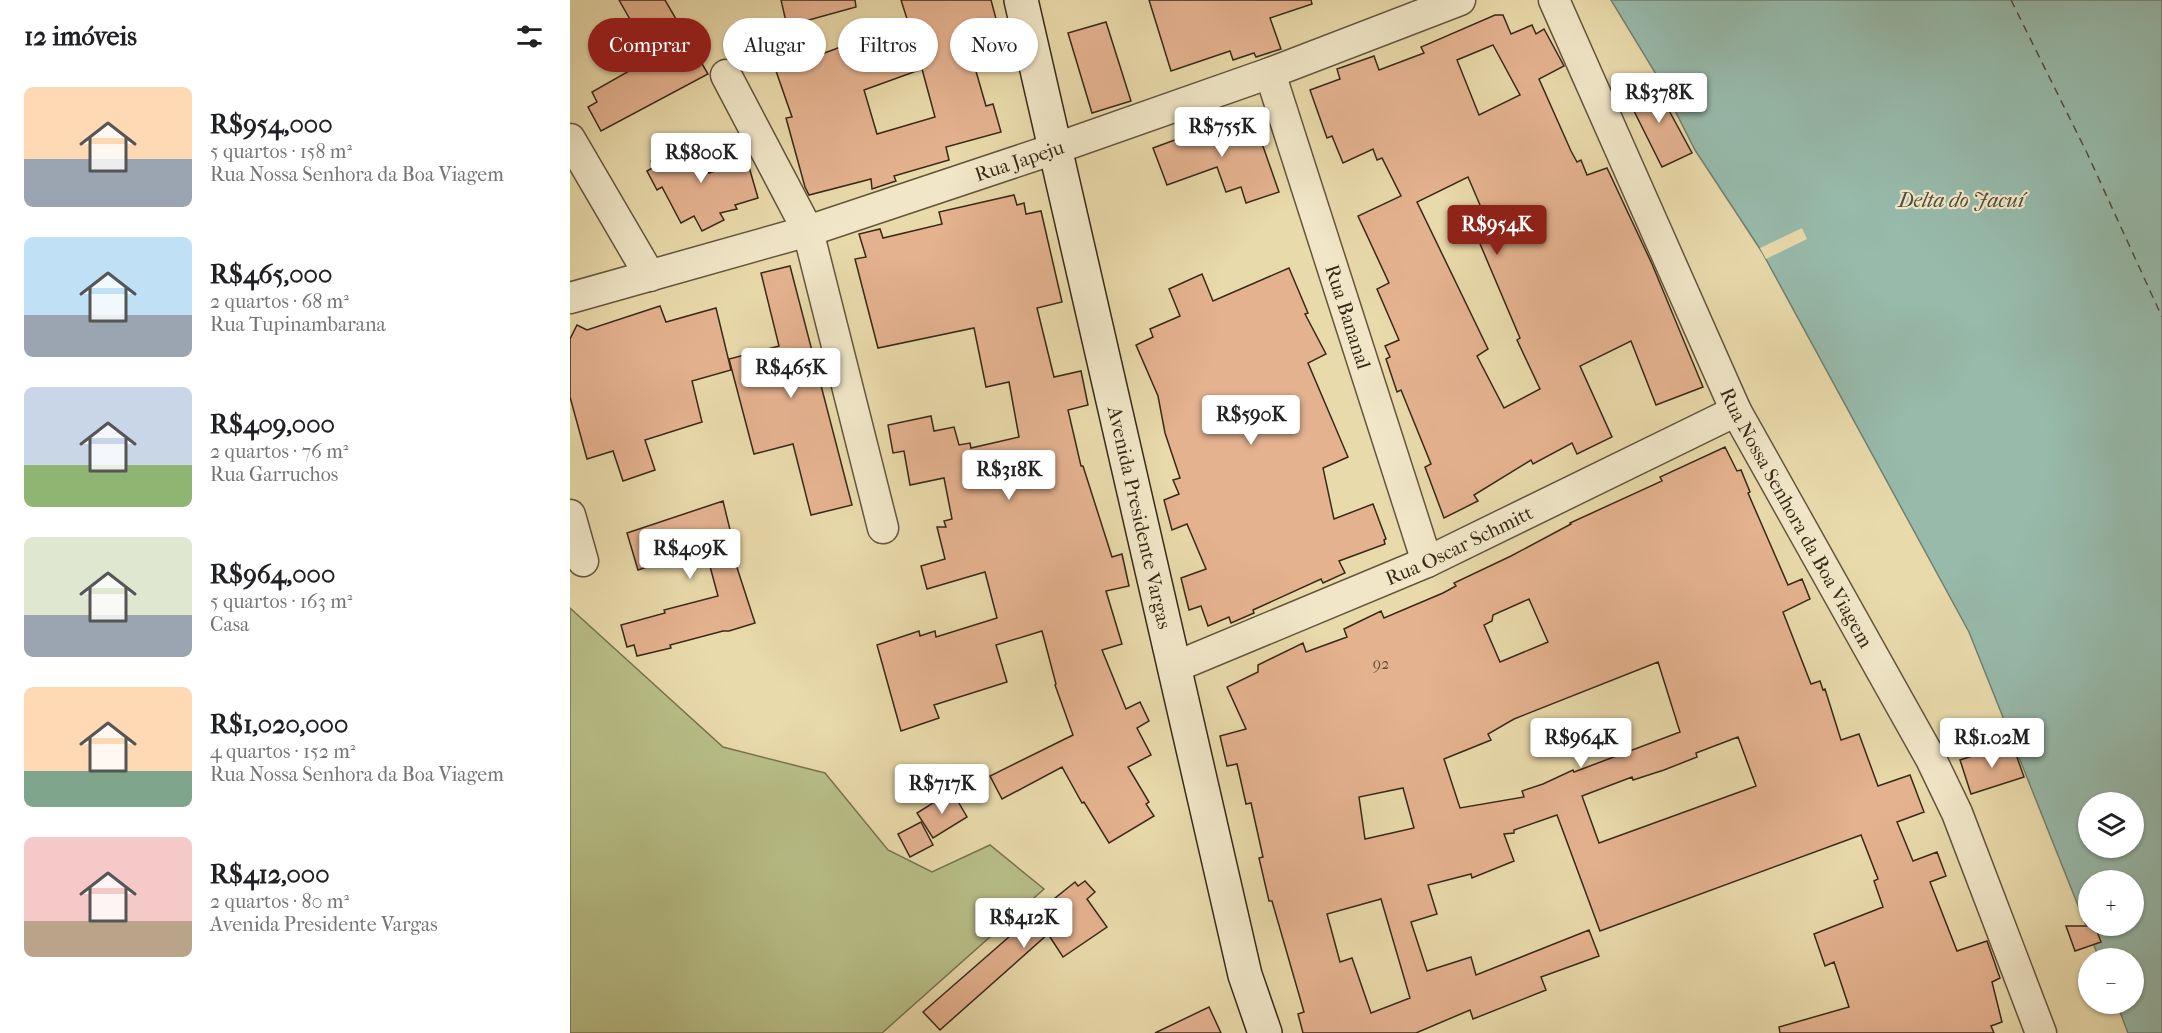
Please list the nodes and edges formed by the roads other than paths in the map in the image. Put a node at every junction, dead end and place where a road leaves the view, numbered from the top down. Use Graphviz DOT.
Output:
graph roads {
  1 [pos="1021,0"];
  2 [pos="1460,0"];
  3 [pos="1554,0"];
  4 [pos="1270,73"];
  5 [pos="726,75"];
  6 [pos="570,139"];
  7 [pos="1054,149"];
  8 [pos="808,231"];
  9 [pos="650,276"];
  10 [pos="570,298"];
  11 [pos="1736,411"];
  12 [pos="570,516"];
  13 [pos="883,528"];
  14 [pos="583,561"];
  15 [pos="1427,562"];
  16 [pos="1175,666"];
  17 [pos="1265,1033"];
  18 [pos="2041,1033"];
  1 -- 7 [label="street, Avenida Presidente Vargas"];
  2 -- 4 [label="street, Rua Japeju"];
  3 -- 11 [label="street, Rua Nossa Senhora da Boa Viagem"];
  4 -- 7 [label="street, Rua Japeju"];
  4 -- 15 [label="street, Rua Bananal"];
  5 -- 8 [label="street"];
  6 -- 9 [label="street"];
  7 -- 8 [label="street, Rua Japeju"];
  7 -- 16 [label="street, Avenida Presidente Vargas"];
  8 -- 9 [label="street, Rua Japeju"];
  8 -- 13 [label="street"];
  9 -- 10 [label="street, Rua Japeju"];
  11 -- 15 [label="street, Rua Oscar Schmitt"];
  11 -- 18 [label="street, Rua Nossa Senhora da Boa Viagem"];
  12 -- 14 [label="street"];
  15 -- 16 [label="street, Rua Oscar Schmitt"];
  16 -- 17 [label="street, Avenida Presidente Vargas"];
}
